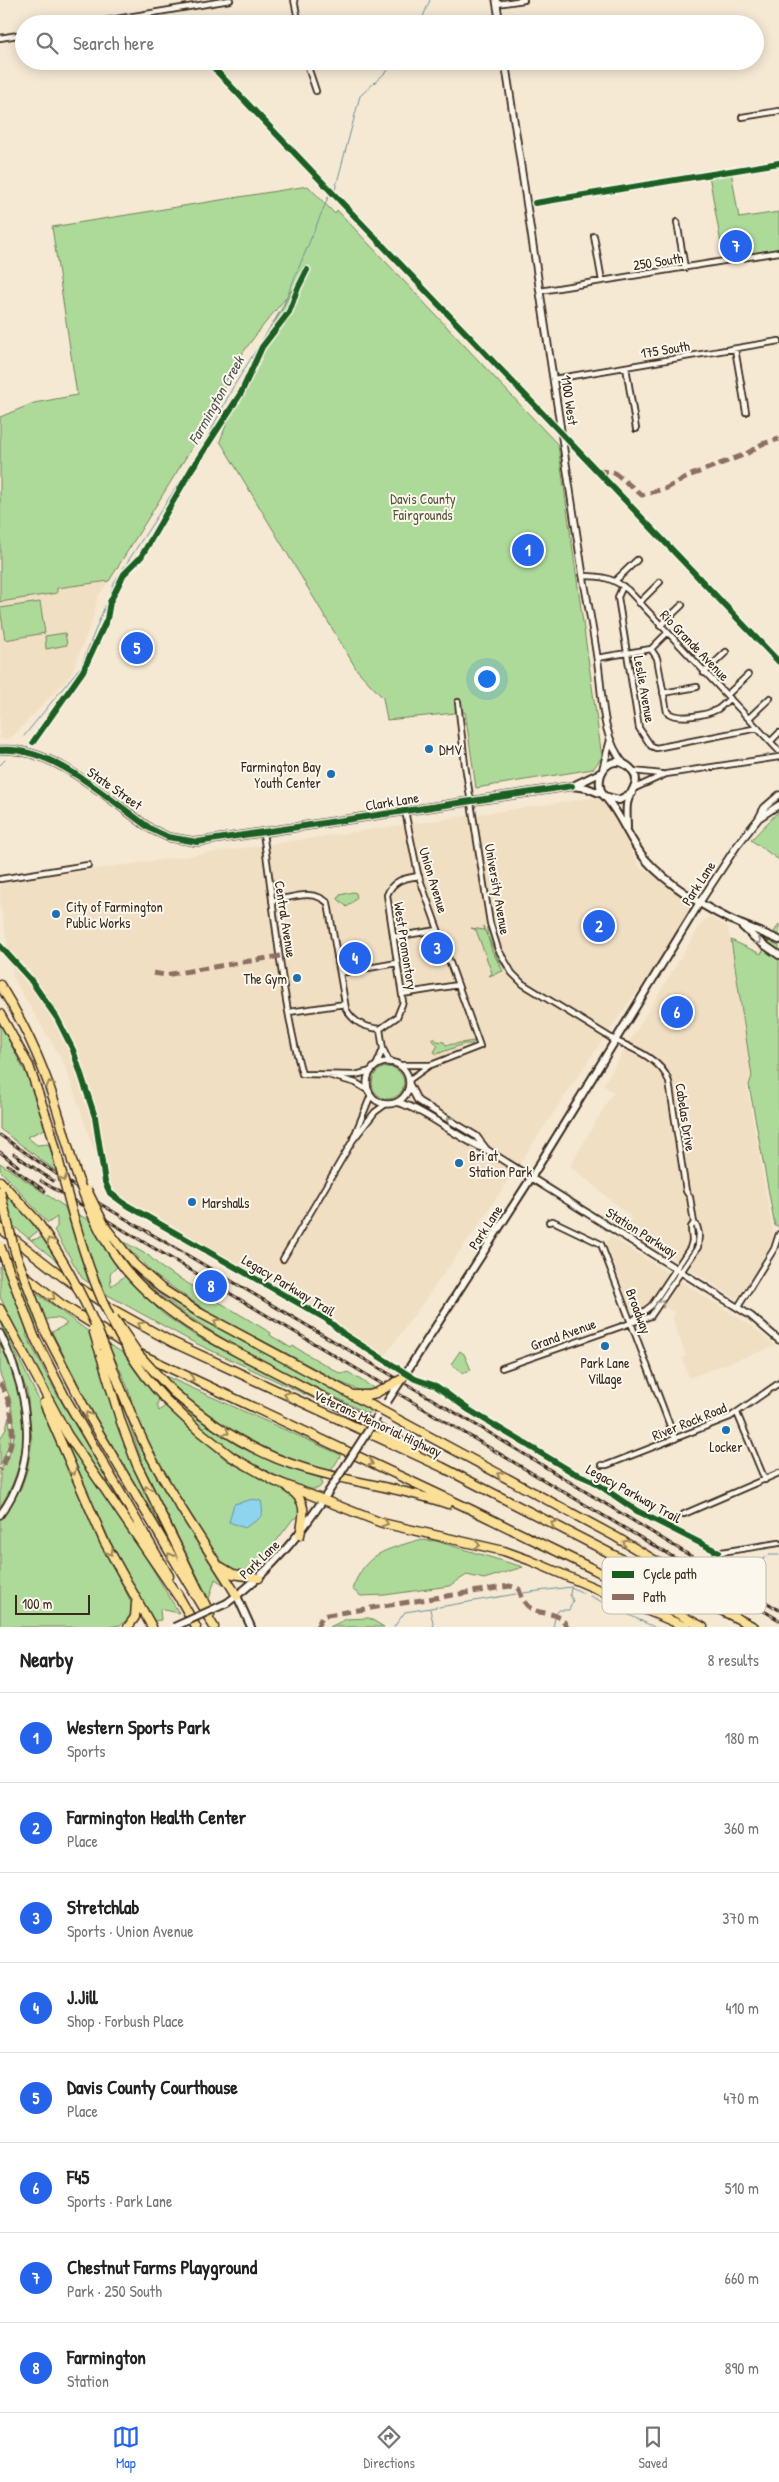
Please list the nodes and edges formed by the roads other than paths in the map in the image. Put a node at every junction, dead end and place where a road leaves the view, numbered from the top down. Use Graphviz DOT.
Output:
graph roads {
  1 [pos="230,0"];
  2 [pos="294,0"];
  3 [pos="524,0"];
  4 [pos="497,2"];
  5 [pos="140,15"];
  6 [pos="296,15"];
  7 [pos="499,15"];
  8 [pos="15,36"];
  9 [pos="0,38"];
  10 [pos="309,70"];
  11 [pos="506,70"];
  12 [pos="316,91"];
  13 [pos="779,111"];
  14 [pos="742,116"];
  15 [pos="677,222"];
  16 [pos="594,236"];
  17 [pos="779,252"];
  18 [pos="685,268"];
  19 [pos="602,281"];
  20 [pos="540,291"];
  21 [pos="779,342"];
  22 [pos="735,349"];
  23 [pos="626,367"];
  24 [pos="554,379"];
  25 [pos="746,412"];
  26 [pos="636,429"];
  27 [pos="637,560"];
  28 [pos="583,576"];
  29 [pos="616,580"];
  30 [pos="660,582"];
  31 [pos="623,586"];
  32 [pos="639,603"];
  33 [pos="682,606"];
  34 [pos="660,626"];
  35 [pos="667,633"];
  36 [pos="651,649"];
  37 [pos="726,652"];
  38 [pos="627,654"];
  39 [pos="597,658"];
  40 [pos="704,673"];
  41 [pos="748,675"];
  42 [pos="697,688"];
  43 [pos="663,693"];
  44 [pos="728,697"];
  45 [pos="770,698"];
  46 [pos="458,702"];
  47 [pos="749,718"];
  48 [pos="758,728"];
  49 [pos="779,733"];
  50 [pos="770,741"];
  51 [pos="610,742"];
  52 [pos="0,750"];
  53 [pos="779,751"];
  54 [pos="779,757"];
  55 [pos="624,764"];
  56 [pos="602,771"];
  57 [pos="632,771"];
  58 [pos="666,774"];
  59 [pos="572,786"];
  60 [pos="634,790"];
  61 [pos="779,795"];
  62 [pos="604,796"];
  63 [pos="472,801"];
  64 [pos="779,805"];
  65 [pos="405,811"];
  66 [pos="759,818"];
  67 [pos="627,828"];
  68 [pos="263,834"];
  69 [pos="216,841"];
  70 [pos="88,865"];
  71 [pos="419,876"];
  72 [pos="0,879"];
  73 [pos="272,901"];
  74 [pos="700,902"];
  75 [pos="740,924"];
  76 [pos="438,930"];
  77 [pos="393,937"];
  78 [pos="779,940"];
  79 [pos="779,955"];
  80 [pos="397,963"];
  81 [pos="340,973"];
  82 [pos="0,985"];
  83 [pos="458,985"];
  84 [pos="402,994"];
  85 [pos="345,1004"];
  86 [pos="289,1012"];
  87 [pos="0,1014"];
  88 [pos="380,1029"];
  89 [pos="616,1041"];
  90 [pos="383,1049"];
  91 [pos="390,1062"];
  92 [pos="431,1065"];
  93 [pos="399,1066"];
  94 [pos="374,1069"];
  95 [pos="325,1073"];
  96 [pos="409,1082"];
  97 [pos="370,1093"];
  98 [pos="397,1102"];
  99 [pos="386,1104"];
  100 [pos="353,1140"];
  101 [pos="487,1150"];
  102 [pos="72,1161"];
  103 [pos="531,1178"];
  104 [pos="0,1181"];
  105 [pos="0,1191"];
  106 [pos="549,1222"];
  107 [pos="0,1228"];
  108 [pos="779,1234"];
  109 [pos="0,1246"];
  110 [pos="0,1255"];
  111 [pos="283,1259"];
  112 [pos="679,1270"];
  113 [pos="101,1297"];
  114 [pos="738,1307"];
  115 [pos="0,1310"];
  116 [pos="632,1321"];
  117 [pos="0,1333"];
  118 [pos="779,1340"];
  119 [pos="102,1347"];
  120 [pos="27,1362"];
  121 [pos="502,1368"];
  122 [pos="402,1379"];
  123 [pos="779,1384"];
  124 [pos="352,1395"];
  125 [pos="738,1413"];
  126 [pos="380,1414"];
  127 [pos="675,1439"];
  128 [pos="602,1465"];
  129 [pos="442,1467"];
  130 [pos="779,1472"];
  131 [pos="273,1480"];
  132 [pos="765,1480"];
  133 [pos="324,1499"];
  134 [pos="470,1509"];
  135 [pos="684,1514"];
  136 [pos="0,1515"];
  137 [pos="300,1535"];
  138 [pos="779,1543"];
  139 [pos="715,1553"];
  140 [pos="618,1557"];
  141 [pos="649,1557"];
  142 [pos="220,1566"];
  143 [pos="602,1574"];
  144 [pos="259,1578"];
  145 [pos="602,1591"];
  146 [pos="133,1594"];
  147 [pos="237,1596"];
  148 [pos="180,1598"];
  149 [pos="656,1614"];
  150 [pos="678,1614"];
  151 [pos="730,1614"];
  152 [pos="737,1614"];
  153 [pos="128,1627"];
  154 [pos="152,1627"];
  155 [pos="174,1627"];
  156 [pos="196,1627"];
  157 [pos="215,1627"];
  158 [pos="251,1627"];
  159 [pos="686,1627"];
  160 [pos="703,1627"];
  161 [pos="755,1627"];
  1 -- 5 [label="street"];
  2 -- 6 [label="street"];
  3 -- 4 [label="street"];
  4 -- 7 [label="street"];
  8 -- 9 [label="street"];
  10 -- 12 [label="street"];
  11 -- 20 [label="street, 1100 West"];
  13 -- 14 [label="street"];
  15 -- 18 [label="street"];
  16 -- 19 [label="street"];
  17 -- 18 [label="street, 250 South"];
  18 -- 19 [label="street, 250 South"];
  19 -- 20 [label="street, 250 South"];
  20 -- 24 [label="street, 1100 West"];
  21 -- 22 [label="street, 175 South"];
  22 -- 23 [label="street, 175 South"];
  22 -- 25 [label="street"];
  23 -- 24 [label="street, 175 South"];
  23 -- 26 [label="street"];
  24 -- 28 [label="street, 1100 West"];
  27 -- 29 [label="street"];
  28 -- 29 [label="street"];
  28 -- 39 [label="street, 1100 West"];
  29 -- 31 [label="street, Rio Grande Avenue"];
  30 -- 32 [label="street"];
  31 -- 32 [label="street, Rio Grande Avenue"];
  31 -- 38 [label="street, Leslie Avenue"];
  32 -- 34 [label="street, Rio Grande Avenue"];
  33 -- 34 [label="street"];
  34 -- 35 [label="street, Rio Grande Avenue"];
  35 -- 36 [label="street"];
  35 -- 40 [label="street, Rio Grande Avenue"];
  36 -- 38 [label="street"];
  36 -- 43 [label="street"];
  37 -- 40 [label="street"];
  38 -- 39 [label="street"];
  38 -- 48 [label="street, Leslie Avenue"];
  39 -- 51 [label="street, 1100 West"];
  40 -- 44 [label="street, Rio Grande Avenue"];
  41 -- 44 [label="street"];
  42 -- 43 [label="street"];
  43 -- 44 [label="street"];
  44 -- 47 [label="street, Rio Grande Avenue"];
  45 -- 47 [label="street"];
  46 -- 63 [label="street, University Avenue"];
  47 -- 48 [label="street, Rio Grande Avenue"];
  48 -- 50 [label="street, Rio Grande Avenue"];
  49 -- 50 [label="street"];
  50 -- 53 [label="street, Rio Grande Avenue"];
  51 -- 55 [label="street, 1100 West"];
  51 -- 56 [label="street, 1100 West"];
  52 -- 69 [label="main road, State Street"];
  54 -- 58 [label="street"];
  55 -- 56 [label="main road"];
  55 -- 57 [label="main road"];
  56 -- 59 [label="main road, Clark Lane"];
  56 -- 62 [label="main road"];
  57 -- 58 [label="street"];
  57 -- 60 [label="main road"];
  58 -- 60 [label="street"];
  59 -- 62 [label="main road, Clark Lane"];
  59 -- 63 [label="main road, Clark Lane"];
  60 -- 62 [label="main road"];
  60 -- 67 [label="main road"];
  61 -- 66 [label="street"];
  62 -- 67 [label="main road"];
  63 -- 65 [label="main road, Clark Lane"];
  63 -- 89 [label="street, University Avenue"];
  64 -- 66 [label="street, Park Lane"];
  65 -- 68 [label="main road, Clark Lane"];
  65 -- 71 [label="street, Union Avenue"];
  66 -- 74 [label="street, Park Lane"];
  67 -- 74 [label="main road"];
  68 -- 69 [label="main road, Clark Lane"];
  68 -- 73 [label="street, Central Avenue"];
  70 -- 72 [label="street"];
  71 -- 76 [label="street, Union Avenue"];
  71 -- 77 [label="street, West Promontory"];
  73 -- 81 [label="street"];
  73 -- 86 [label="street, Central Avenue"];
  74 -- 75 [label="main road"];
  74 -- 89 [label="main road, Park Lane"];
  75 -- 78 [label="main road"];
  75 -- 79 [label="main road, one-way"];
  76 -- 77 [label="street"];
  76 -- 83 [label="street, Union Avenue"];
  77 -- 80 [label="street, West Promontory"];
  80 -- 81 [label="street"];
  80 -- 84 [label="street, West Promontory"];
  81 -- 85 [label="street"];
  102 -- 82 [label="highway, one-way"];
  83 -- 84 [label="street"];
  83 -- 92 [label="street, Union Avenue"];
  84 -- 88 [label="street, West Promontory"];
  85 -- 86 [label="street"];
  85 -- 88 [label="street"];
  86 -- 95 [label="street, Central Avenue"];
  87 -- 113 [label="highway, one-way, bridge"];
  88 -- 90 [label="street"];
  89 -- 103 [label="main road, Park Lane"];
  89 -- 112 [label="street, Cabelas Drive"];
  90 -- 91 [label="street"];
  90 -- 94 [label="street"];
  91 -- 93 [label="street"];
  91 -- 94 [label="street"];
  92 -- 93 [label="street, Union Avenue"];
  92 -- 96 [label="street, Union Avenue"];
  93 -- 96 [label="street"];
  94 -- 95 [label="street, Central Avenue"];
  94 -- 97 [label="street"];
  95 -- 97 [label="street, Central Avenue"];
  96 -- 98 [label="street"];
  101 -- 96 [label="street, Station Parkway, one-way"];
  97 -- 99 [label="street"];
  97 -- 100 [label="street"];
  98 -- 99 [label="street"];
  98 -- 101 [label="street, Station Parkway"];
  99 -- 100 [label="street"];
  100 -- 111 [label="street"];
  101 -- 103 [label="street, Station Parkway"];
  124 -- 102 [label="highway, one-way, bridge"];
  102 -- 129 [label="highway, bridge"];
  103 -- 112 [label="street, Station Parkway"];
  103 -- 122 [label="main road, Park Lane"];
  119 -- 104 [label="highway, one-way, bridge"];
  157 -- 105 [label="highway, one-way, bridge"];
  106 -- 116 [label="street, Broadway"];
  129 -- 107 [label="highway, Veterans Memorial Highway, one-way"];
  108 -- 114 [label="street"];
  109 -- 148 [label="highway, bridge"];
  110 -- 134 [label="highway, one-way"];
  112 -- 114 [label="street, Station Parkway"];
  112 -- 116 [label="street, Grand Avenue"];
  113 -- 131 [label="highway, bridge"];
  113 -- 134 [label="highway, one-way, bridge"];
  114 -- 118 [label="street, Station Parkway"];
  115 -- 120 [label="highway"];
  116 -- 121 [label="street, Grand Avenue"];
  116 -- 127 [label="street, Broadway"];
  117 -- 136 [label="street"];
  119 -- 142 [label="highway"];
  157 -- 119 [label="highway, one-way"];
  120 -- 146 [label="highway, one-way"];
  120 -- 148 [label="highway"];
  122 -- 124 [label="highway, bridge"];
  122 -- 126 [label="main road, Park Lane, bridge"];
  123 -- 125 [label="street, River Rock Road"];
  124 -- 126 [label="highway"];
  125 -- 127 [label="street, River Rock Road"];
  125 -- 132 [label="street"];
  126 -- 133 [label="main road, Park Lane, bridge"];
  141 -- 126 [label="highway, one-way"];
  127 -- 128 [label="street, River Rock Road"];
  140 -- 129 [label="highway, Veterans Memorial Highway, one-way"];
  130 -- 132 [label="street"];
  131 -- 133 [label="highway"];
  131 -- 137 [label="highway"];
  132 -- 135 [label="street"];
  133 -- 137 [label="main road, Park Lane"];
  133 -- 145 [label="highway, one-way"];
  134 -- 143 [label="highway"];
  137 -- 144 [label="main road, Park Lane"];
  138 -- 139 [label="street"];
  142 -- 144 [label="highway"];
  142 -- 147 [label="highway"];
  144 -- 147 [label="main road, Park Lane"];
  146 -- 153 [label="highway"];
  146 -- 154 [label="highway"];
  147 -- 155 [label="main road, Park Lane, bridge"];
  147 -- 158 [label="main road"];
  148 -- 156 [label="highway"];
  149 -- 159 [label="highway, one-way"];
  150 -- 160 [label="highway"];
  161 -- 151 [label="highway, Veterans Memorial Highway, one-way"];
  161 -- 152 [label="highway, one-way"];
}
